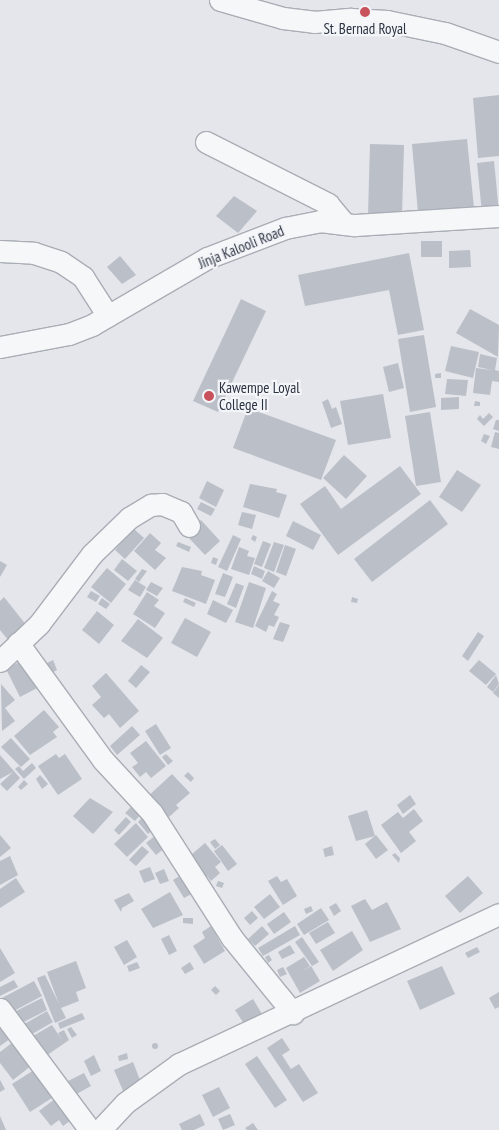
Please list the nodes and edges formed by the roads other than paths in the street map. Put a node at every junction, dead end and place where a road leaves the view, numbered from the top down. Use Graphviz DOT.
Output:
graph roads {
  1 [pos="220,0"];
  2 [pos="499,52"];
  3 [pos="206,142"];
  4 [pos="499,216"];
  5 [pos="345,224"];
  6 [pos="0,251"];
  7 [pos="108,316"];
  8 [pos="0,347"];
  9 [pos="189,526"];
  10 [pos="18,643"];
  11 [pos="0,662"];
  12 [pos="499,914"];
  13 [pos="0,1009"];
  14 [pos="293,1014"];
  15 [pos="90,1130"];
  16 [pos="100,1130"];
  1 -- 2 [label="street"];
  3 -- 5 [label="street"];
  4 -- 5 [label="street, Jinja Kalooli Road"];
  5 -- 7 [label="street, Jinja Kalooli Road"];
  6 -- 7 [label="street"];
  7 -- 8 [label="street, Jinja Kalooli Road"];
  9 -- 10 [label="street"];
  10 -- 11 [label="street"];
  10 -- 14 [label="street"];
  12 -- 14 [label="street"];
  13 -- 15 [label="street"];
  14 -- 16 [label="street"];
}
